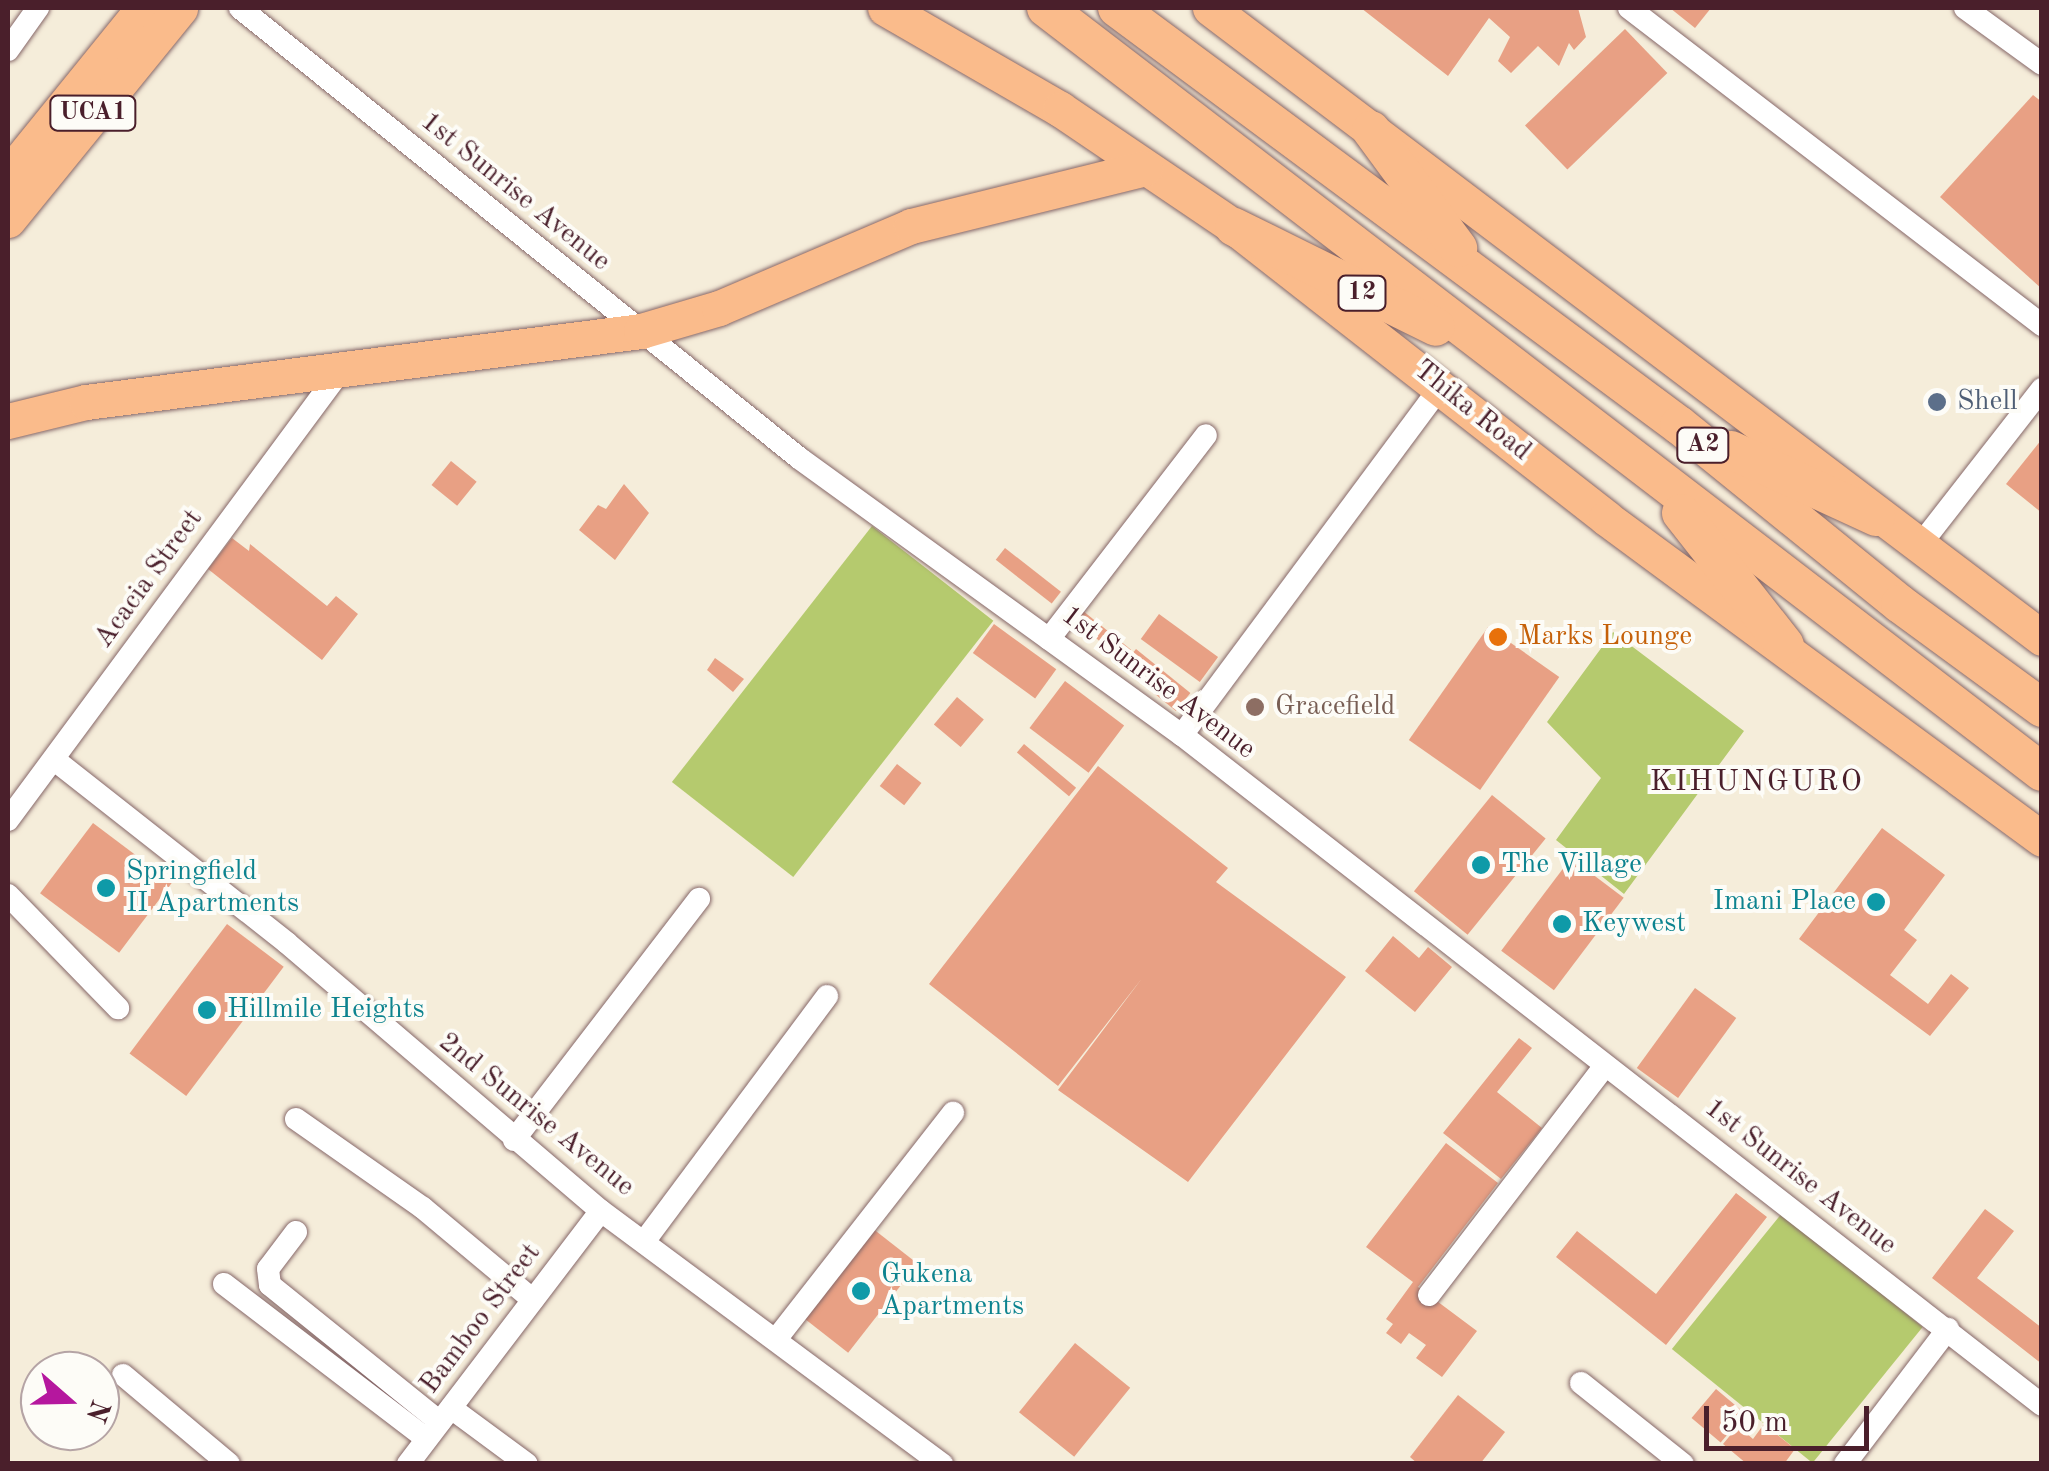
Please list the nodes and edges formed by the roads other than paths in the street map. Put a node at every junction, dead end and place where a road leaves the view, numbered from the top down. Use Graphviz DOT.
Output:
graph roads {
  1 [pos="38,8"];
  2 [pos="142,8"];
  3 [pos="180,8"];
  4 [pos="240,8"];
  5 [pos="885,8"];
  6 [pos="1046,8"];
  7 [pos="1117,8"];
  8 [pos="1210,8"];
  9 [pos="1237,8"];
  10 [pos="1629,8"];
  11 [pos="1965,8"];
  12 [pos="1257,42"];
  13 [pos="8,50"];
  14 [pos="2042,64"];
  15 [pos="1371,130"];
  16 [pos="1145,168"];
  17 [pos="8,174"];
  18 [pos="8,220"];
  19 [pos="1234,227"];
  20 [pos="1477,274"];
  21 [pos="2042,324"];
  22 [pos="641,330"];
  23 [pos="1494,352"];
  24 [pos="338,374"];
  25 [pos="1442,386"];
  26 [pos="2042,389"];
  27 [pos="8,421"];
  28 [pos="1679,426"];
  29 [pos="1206,435"];
  30 [pos="1645,468"];
  31 [pos="1876,518"];
  32 [pos="1920,544"];
  33 [pos="2042,638"];
  34 [pos="1050,639"];
  35 [pos="1784,645"];
  36 [pos="2042,708"];
  37 [pos="1182,735"];
  38 [pos="56,761"];
  39 [pos="2042,772"];
  40 [pos="8,820"];
  41 [pos="2042,840"];
  42 [pos="8,895"];
  43 [pos="699,899"];
  44 [pos="828,996"];
  45 [pos="118,1008"];
  46 [pos="1605,1066"];
  47 [pos="953,1114"];
  48 [pos="296,1118"];
  49 [pos="514,1140"];
  50 [pos="601,1210"];
  51 [pos="296,1232"];
  52 [pos="646,1240"];
  53 [pos="224,1284"];
  54 [pos="1429,1295"];
  55 [pos="532,1300"];
  56 [pos="1948,1329"];
  57 [pos="778,1338"];
  58 [pos="124,1375"];
  59 [pos="1581,1383"];
  60 [pos="2042,1405"];
  61 [pos="439,1423"];
  62 [pos="229,1464"];
  63 [pos="408,1464"];
  64 [pos="527,1464"];
  65 [pos="942,1464"];
  66 [pos="1683,1464"];
  67 [pos="1846,1464"];
  1 -- 13 [label="street"];
  2 -- 17 [label="main road, UCA1"];
  3 -- 18 [label="main road, UCA1"];
  4 -- 22 [label="street, 1st Sunrise Avenue"];
  5 -- 16 [label="main road, Thika Road"];
  6 -- 23 [label="highway, A2"];
  7 -- 20 [label="highway, A2"];
  8 -- 12 [label="main road"];
  9 -- 12 [label="main road"];
  10 -- 21 [label="street"];
  11 -- 14 [label="street"];
  12 -- 15 [label="main road"];
  15 -- 20 [label="highway"];
  15 -- 31 [label="main road"];
  16 -- 19 [label="main road, Thika Road"];
  16 -- 22 [label="main road"];
  19 -- 23 [label="highway, 12"];
  19 -- 25 [label="main road, Thika Road"];
  20 -- 28 [label="highway, A2"];
  22 -- 24 [label="main road"];
  22 -- 34 [label="street, 1st Sunrise Avenue"];
  23 -- 30 [label="highway, A2"];
  24 -- 27 [label="main road"];
  24 -- 38 [label="street, Acacia Street"];
  25 -- 35 [label="main road, Thika Road"];
  25 -- 37 [label="street"];
  26 -- 32 [label="street"];
  28 -- 31 [label="highway"];
  28 -- 36 [label="highway, A2"];
  29 -- 34 [label="street"];
  30 -- 35 [label="highway"];
  30 -- 39 [label="highway, A2"];
  31 -- 32 [label="main road"];
  32 -- 33 [label="main road"];
  34 -- 37 [label="street, 1st Sunrise Avenue"];
  35 -- 41 [label="main road, Thika Road"];
  37 -- 46 [label="street, 1st Sunrise Avenue"];
  38 -- 40 [label="street, Acacia Street"];
  38 -- 49 [label="street, 2nd Sunrise Avenue"];
  42 -- 45 [label="street"];
  43 -- 49 [label="street"];
  44 -- 52 [label="street"];
  46 -- 54 [label="street"];
  46 -- 56 [label="street, 1st Sunrise Avenue"];
  47 -- 57 [label="street"];
  48 -- 55 [label="street"];
  49 -- 50 [label="street, 2nd Sunrise Avenue"];
  50 -- 52 [label="street, 2nd Sunrise Avenue"];
  50 -- 55 [label="street, Bamboo Street"];
  51 -- 61 [label="street"];
  52 -- 57 [label="street, 2nd Sunrise Avenue"];
  53 -- 61 [label="street"];
  55 -- 61 [label="street, Bamboo Street"];
  56 -- 60 [label="street, 1st Sunrise Avenue"];
  56 -- 67 [label="street"];
  57 -- 65 [label="street, 2nd Sunrise Avenue"];
  58 -- 62 [label="street"];
  59 -- 66 [label="street"];
  61 -- 63 [label="street, Bamboo Street"];
  61 -- 64 [label="street"];
}
